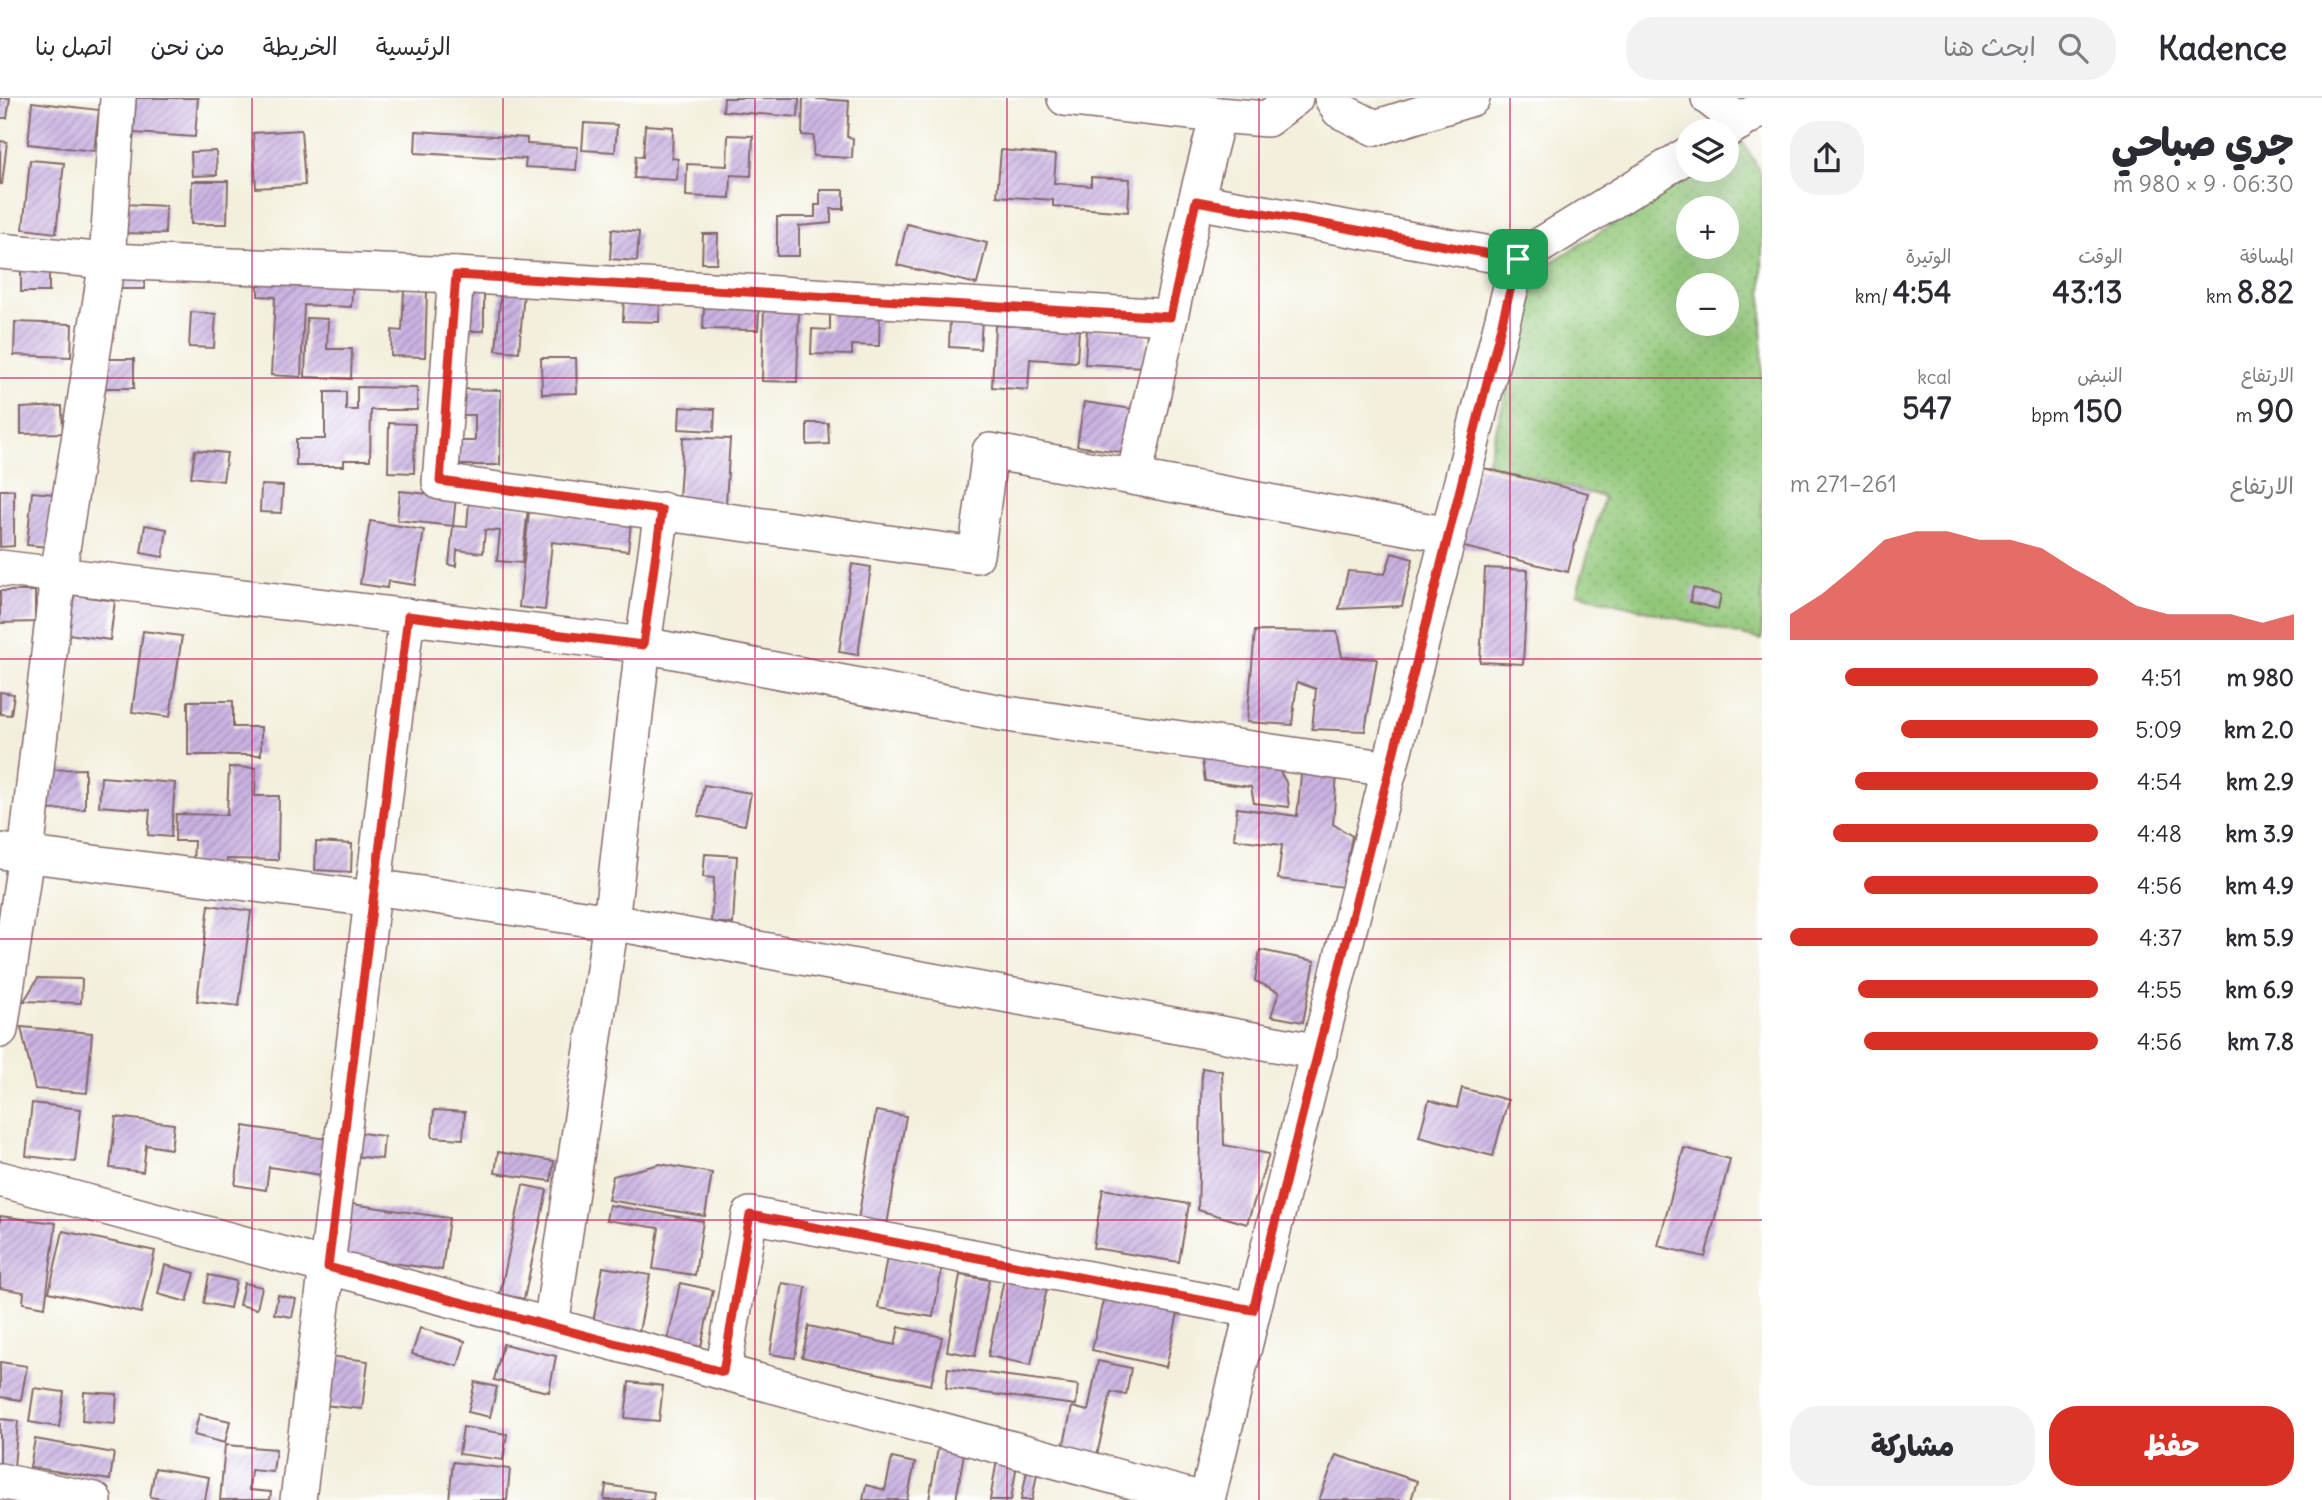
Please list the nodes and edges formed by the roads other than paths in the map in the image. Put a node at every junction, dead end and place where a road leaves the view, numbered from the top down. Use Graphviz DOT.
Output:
graph roads {
  1 [pos="118,98"];
  2 [pos="1065,98"];
  3 [pos="1294,98"];
  4 [pos="1332,98"];
  5 [pos="1472,98"];
  6 [pos="1709,98"];
  7 [pos="1218,115"];
  8 [pos="1742,121"];
  9 [pos="1676,162"];
  10 [pos="1196,201"];
  11 [pos="0,251"];
  12 [pos="1518,259"];
  13 [pos="107,261"];
  14 [pos="456,275"];
  15 [pos="1170,317"];
  16 [pos="1135,477"];
  17 [pos="662,510"];
  18 [pos="1449,535"];
  19 [pos="0,568"];
  20 [pos="58,575"];
  21 [pos="408,616"];
  22 [pos="643,645"];
  23 [pos="1390,769"];
  24 [pos="13,853"];
  25 [pos="373,893"];
  26 [pos="611,922"];
  27 [pos="0,1030"];
  28 [pos="1319,1052"];
  29 [pos="0,1179"];
  30 [pos="328,1267"];
  31 [pos="1253,1310"];
  32 [pos="551,1326"];
  33 [pos="723,1372"];
  34 [pos="0,1481"];
  35 [pos="94,1500"];
  36 [pos="298,1500"];
  37 [pos="1205,1500"];
  1 -- 13 [label="street"];
  2 -- 7 [label="street"];
  3 -- 7 [label="street"];
  4 -- 5 [label="street"];
  6 -- 8 [label="street"];
  7 -- 10 [label="street"];
  9 -- 12 [label="street"];
  10 -- 12 [label="street"];
  10 -- 15 [label="street"];
  11 -- 13 [label="street"];
  12 -- 18 [label="street"];
  13 -- 14 [label="street"];
  13 -- 20 [label="street"];
  14 -- 15 [label="street"];
  14 -- 17 [label="street"];
  15 -- 16 [label="street"];
  16 -- 17 [label="street"];
  16 -- 18 [label="street"];
  17 -- 22 [label="street"];
  18 -- 23 [label="street"];
  19 -- 20 [label="street"];
  20 -- 21 [label="street"];
  20 -- 24 [label="street"];
  21 -- 22 [label="street"];
  21 -- 25 [label="street"];
  22 -- 23 [label="street"];
  22 -- 26 [label="street"];
  23 -- 28 [label="street"];
  24 -- 25 [label="street"];
  24 -- 27 [label="street"];
  25 -- 26 [label="street"];
  25 -- 30 [label="street"];
  26 -- 28 [label="street"];
  26 -- 32 [label="street"];
  28 -- 31 [label="street"];
  29 -- 30 [label="street"];
  30 -- 32 [label="street"];
  30 -- 36 [label="street"];
  31 -- 33 [label="street"];
  31 -- 37 [label="street"];
  32 -- 33 [label="street"];
  33 -- 37 [label="street"];
  34 -- 35 [label="street"];
}
